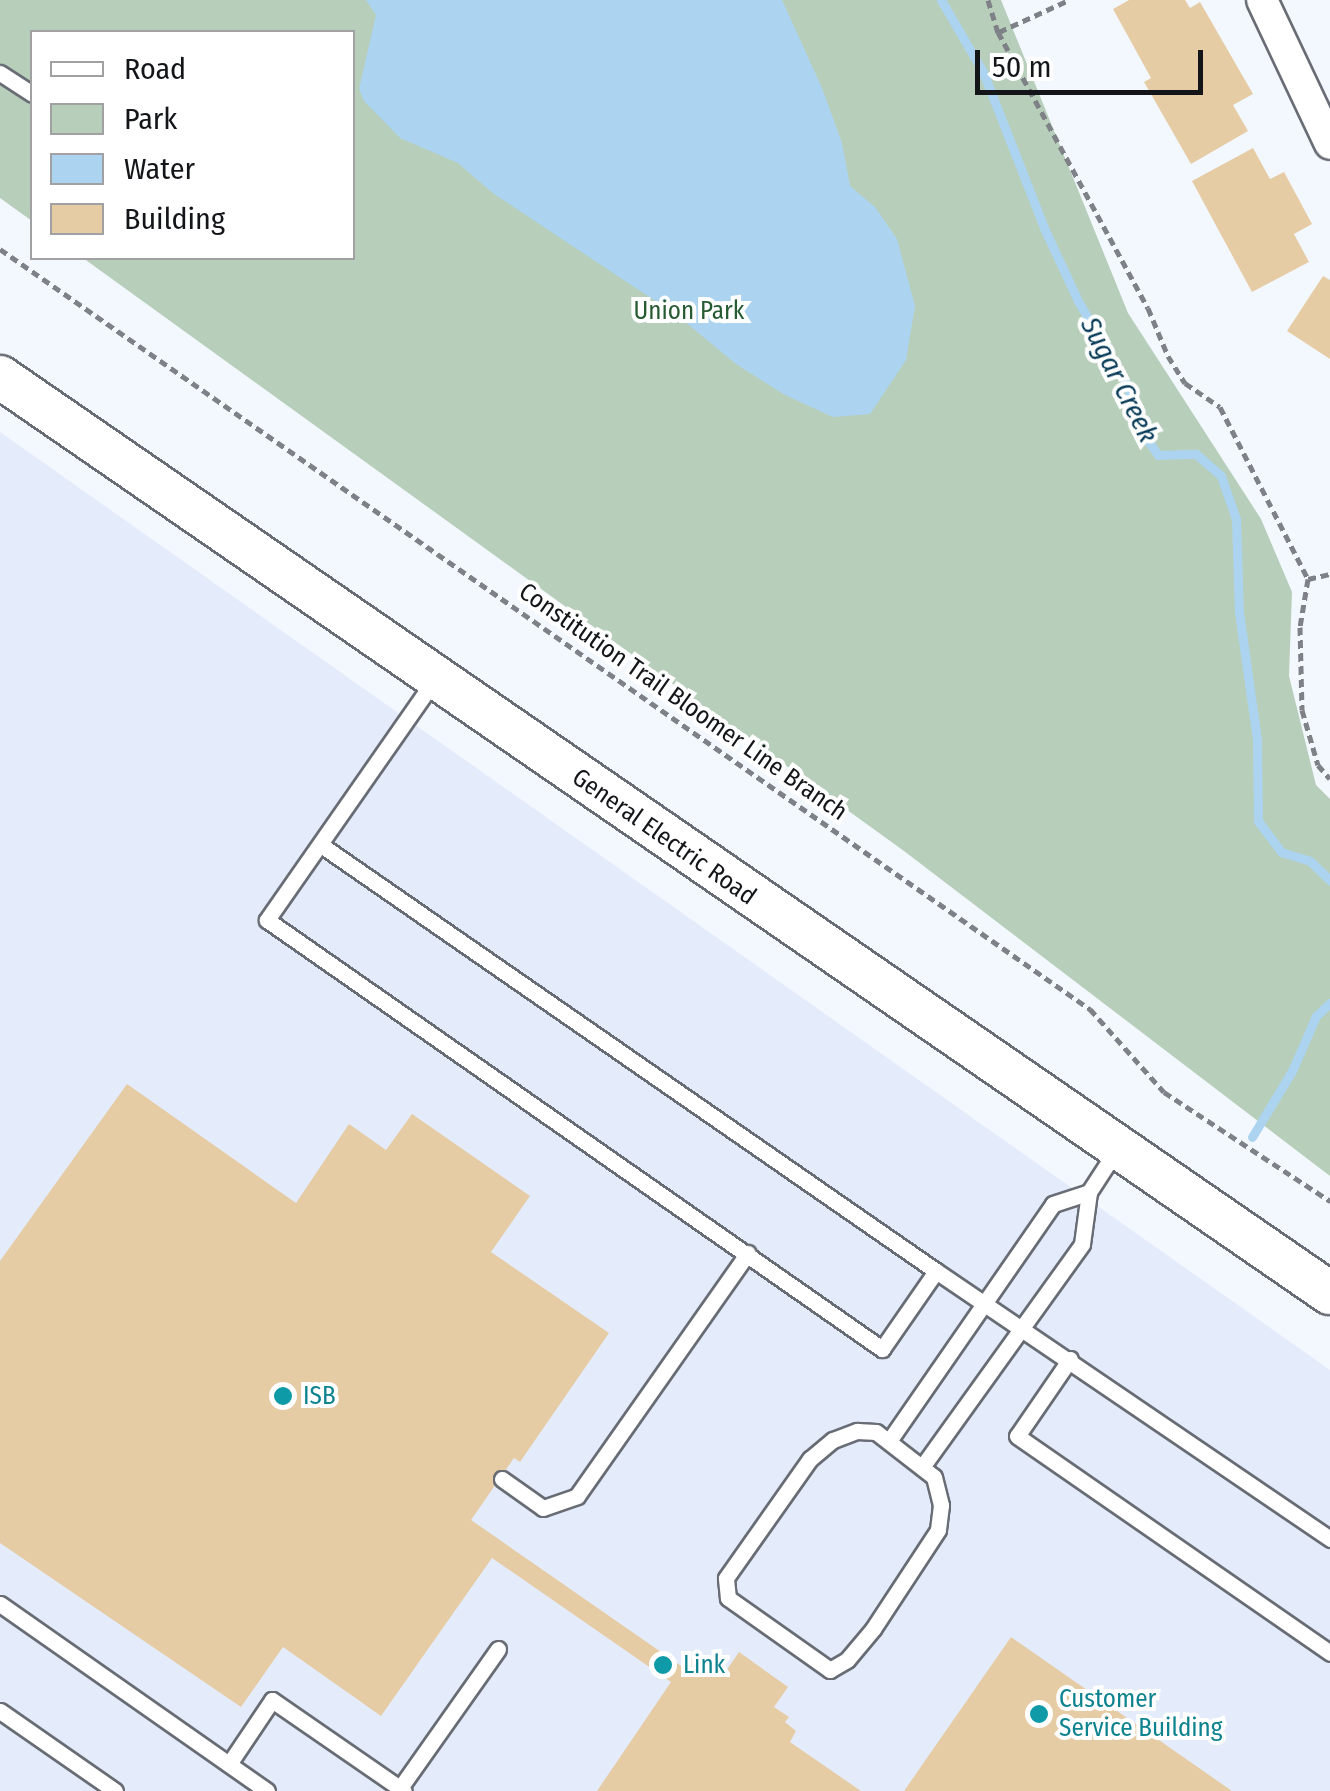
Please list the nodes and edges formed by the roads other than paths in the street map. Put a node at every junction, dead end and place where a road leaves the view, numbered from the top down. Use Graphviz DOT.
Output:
graph roads {
  1 [pos="1262,0"];
  2 [pos="0,73"];
  3 [pos="30,93"];
  4 [pos="1330,144"];
  5 [pos="0,377"];
  6 [pos="435,679"];
  7 [pos="321,845"];
  8 [pos="1117,1149"];
  9 [pos="1088,1192"];
  10 [pos="748,1254"];
  11 [pos="936,1271"];
  12 [pos="1330,1293"];
  13 [pos="986,1302"];
  14 [pos="1023,1327"];
  15 [pos="1070,1359"];
  16 [pos="890,1442"];
  17 [pos="922,1467"];
  18 [pos="502,1479"];
  19 [pos="1330,1540"];
  20 [pos="0,1604"];
  21 [pos="498,1648"];
  22 [pos="1330,1652"];
  23 [pos="0,1712"];
  24 [pos="229,1764"];
  25 [pos="402,1790"];
  26 [pos="116,1791"];
  27 [pos="268,1791"];
  1 -- 4 [label="street"];
  2 -- 3 [label="lane"];
  5 -- 6 [label="main road, General Electric Road"];
  6 -- 7 [label="lane"];
  6 -- 8 [label="main road, General Electric Road"];
  7 -- 10 [label="lane"];
  7 -- 11 [label="lane"];
  8 -- 9 [label="lane"];
  8 -- 12 [label="main road, General Electric Road"];
  9 -- 13 [label="lane"];
  9 -- 14 [label="lane"];
  10 -- 11 [label="lane"];
  10 -- 18 [label="lane"];
  11 -- 13 [label="lane"];
  13 -- 14 [label="lane"];
  13 -- 16 [label="lane"];
  14 -- 15 [label="lane"];
  14 -- 17 [label="lane"];
  15 -- 19 [label="lane"];
  15 -- 22 [label="lane"];
  16 -- 17 [label="lane"];
  16 -- 17 [label="lane"];
  20 -- 24 [label="lane"];
  21 -- 25 [label="lane"];
  23 -- 26 [label="lane"];
  24 -- 25 [label="lane"];
  24 -- 27 [label="lane"];
}
